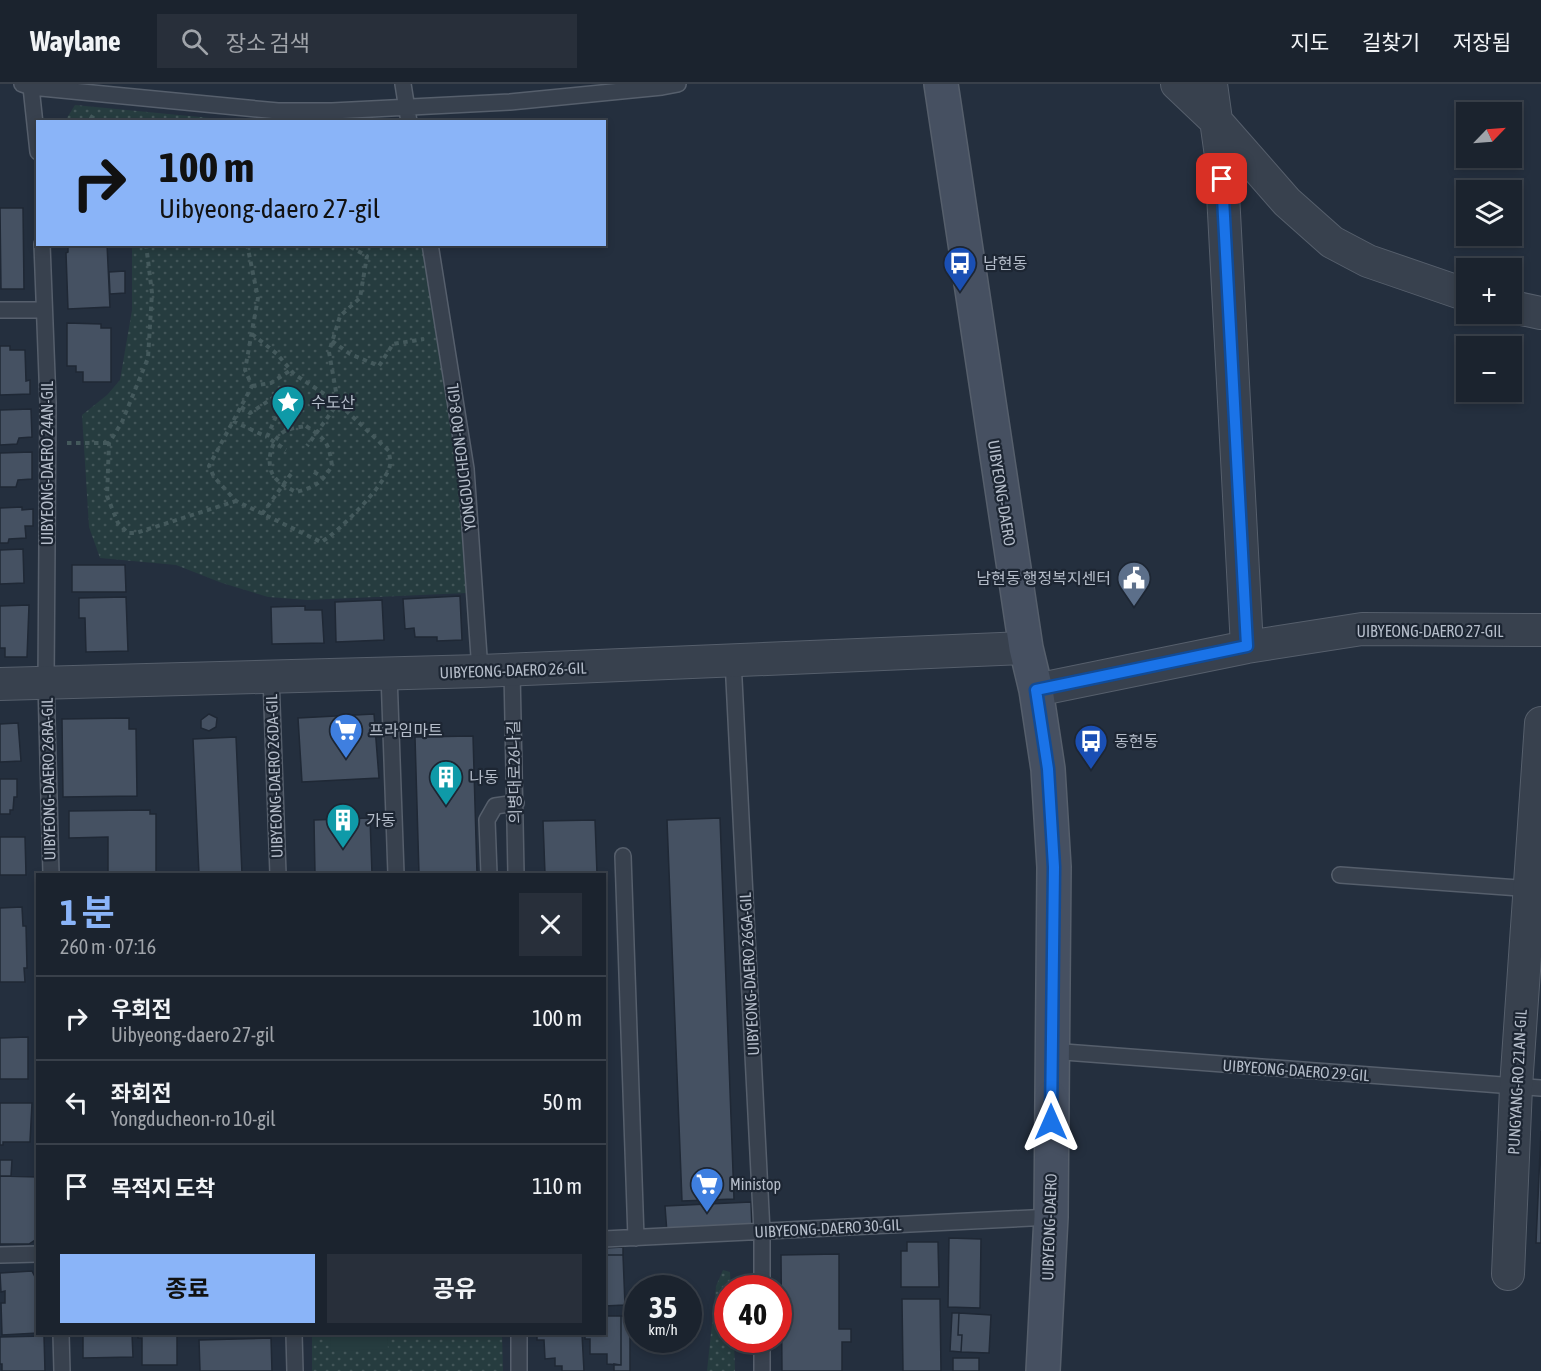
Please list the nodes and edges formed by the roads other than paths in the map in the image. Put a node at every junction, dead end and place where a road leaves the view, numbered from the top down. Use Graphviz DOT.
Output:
graph roads {
  1 [pos="403,84"];
  2 [pos="678,84"];
  3 [pos="941,84"];
  4 [pos="1177,84"];
  5 [pos="1211,84"];
  6 [pos="26,85"];
  7 [pos="661,86"];
  8 [pos="408,115"];
  9 [pos="1216,121"];
  10 [pos="36,141"];
  11 [pos="42,246"];
  12 [pos="430,246"];
  13 [pos="1456,291"];
  14 [pos="0,310"];
  15 [pos="44,310"];
  16 [pos="1522,310"];
  17 [pos="1541,313"];
  18 [pos="1541,630"];
  19 [pos="1247,646"];
  20 [pos="1026,648"];
  21 [pos="733,660"];
  22 [pos="512,670"];
  23 [pos="480,672"];
  24 [pos="389,674"];
  25 [pos="271,677"];
  26 [pos="46,682"];
  27 [pos="0,684"];
  28 [pos="1036,690"];
  29 [pos="1541,723"];
  30 [pos="516,803"];
  31 [pos="624,856"];
  32 [pos="51,873"];
  33 [pos="278,873"];
  34 [pos="396,873"];
  35 [pos="489,873"];
  36 [pos="516,873"];
  37 [pos="1340,875"];
  38 [pos="1535,889"];
  39 [pos="1051,1051"];
  40 [pos="1528,1088"];
  41 [pos="1051,1217"];
  42 [pos="762,1232"];
  43 [pos="636,1238"];
  44 [pos="606,1239"];
  45 [pos="36,1254"];
  46 [pos="0,1255"];
  47 [pos="1508,1274"];
  48 [pos="762,1275"];
  49 [pos="61,1335"];
  50 [pos="294,1335"];
  51 [pos="519,1335"];
  52 [pos="762,1353"];
  53 [pos="62,1371"];
  54 [pos="295,1371"];
  55 [pos="519,1371"];
  56 [pos="762,1371"];
  57 [pos="1043,1371"];
  1 -- 8 [label="lane"];
  2 -- 7 [label="lane"];
  3 -- 20 [label="street, UIBYEONG-DAERO"];
  4 -- 9 [label="street"];
  5 -- 9 [label="street"];
  6 -- 8 [label="lane"];
  6 -- 10 [label="lane"];
  7 -- 8 [label="lane"];
  9 -- 13 [label="street"];
  9 -- 19 [label="street"];
  11 -- 15 [label="lane, UIBYEONG-DAERO 24AN-GIL"];
  12 -- 23 [label="lane, YONGDUCHEON-RO 8-GIL"];
  14 -- 15 [label="lane"];
  15 -- 26 [label="lane, UIBYEONG-DAERO 24AN-GIL"];
  16 -- 17 [label="street"];
  18 -- 19 [label="street, UIBYEONG-DAERO 27-GIL"];
  19 -- 28 [label="street, UIBYEONG-DAERO 27-GIL"];
  20 -- 21 [label="street, UIBYEONG-DAERO 26-GIL"];
  20 -- 28 [label="street, UIBYEONG-DAERO"];
  21 -- 22 [label="street, UIBYEONG-DAERO 26-GIL"];
  21 -- 42 [label="lane, UIBYEONG-DAERO 26GA-GIL"];
  22 -- 23 [label="street, UIBYEONG-DAERO 26-GIL"];
  22 -- 30 [label="lane, 의병대로26나길"];
  23 -- 24 [label="street, UIBYEONG-DAERO 26-GIL"];
  24 -- 25 [label="street, UIBYEONG-DAERO 26-GIL"];
  24 -- 34 [label="lane"];
  25 -- 26 [label="street, UIBYEONG-DAERO 26-GIL"];
  25 -- 33 [label="lane, UIBYEONG-DAERO 26DA-GIL"];
  26 -- 27 [label="street, UIBYEONG-DAERO 26-GIL"];
  26 -- 32 [label="lane, UIBYEONG-DAERO 26RA-GIL"];
  28 -- 39 [label="street, UIBYEONG-DAERO"];
  29 -- 38 [label="street, PUNGYANG-RO 21AN-GIL"];
  30 -- 35 [label="lane"];
  30 -- 36 [label="lane, 의병대로26나길"];
  31 -- 43 [label="lane"];
  37 -- 38 [label="lane"];
  38 -- 40 [label="street, PUNGYANG-RO 21AN-GIL"];
  39 -- 40 [label="lane, UIBYEONG-DAERO 29-GIL"];
  39 -- 41 [label="street, UIBYEONG-DAERO"];
  40 -- 47 [label="street, PUNGYANG-RO 21AN-GIL"];
  41 -- 42 [label="lane, UIBYEONG-DAERO 30-GIL"];
  41 -- 57 [label="street, UIBYEONG-DAERO"];
  42 -- 43 [label="lane, UIBYEONG-DAERO 30-GIL"];
  42 -- 48 [label="lane, UIBYEONG-DAERO 26GA-GIL"];
  43 -- 44 [label="lane, UIBYEONG-DAERO 30-GIL"];
  45 -- 46 [label="lane"];
  49 -- 53 [label="lane"];
  50 -- 54 [label="lane"];
  51 -- 55 [label="lane"];
  52 -- 56 [label="lane"];
}
